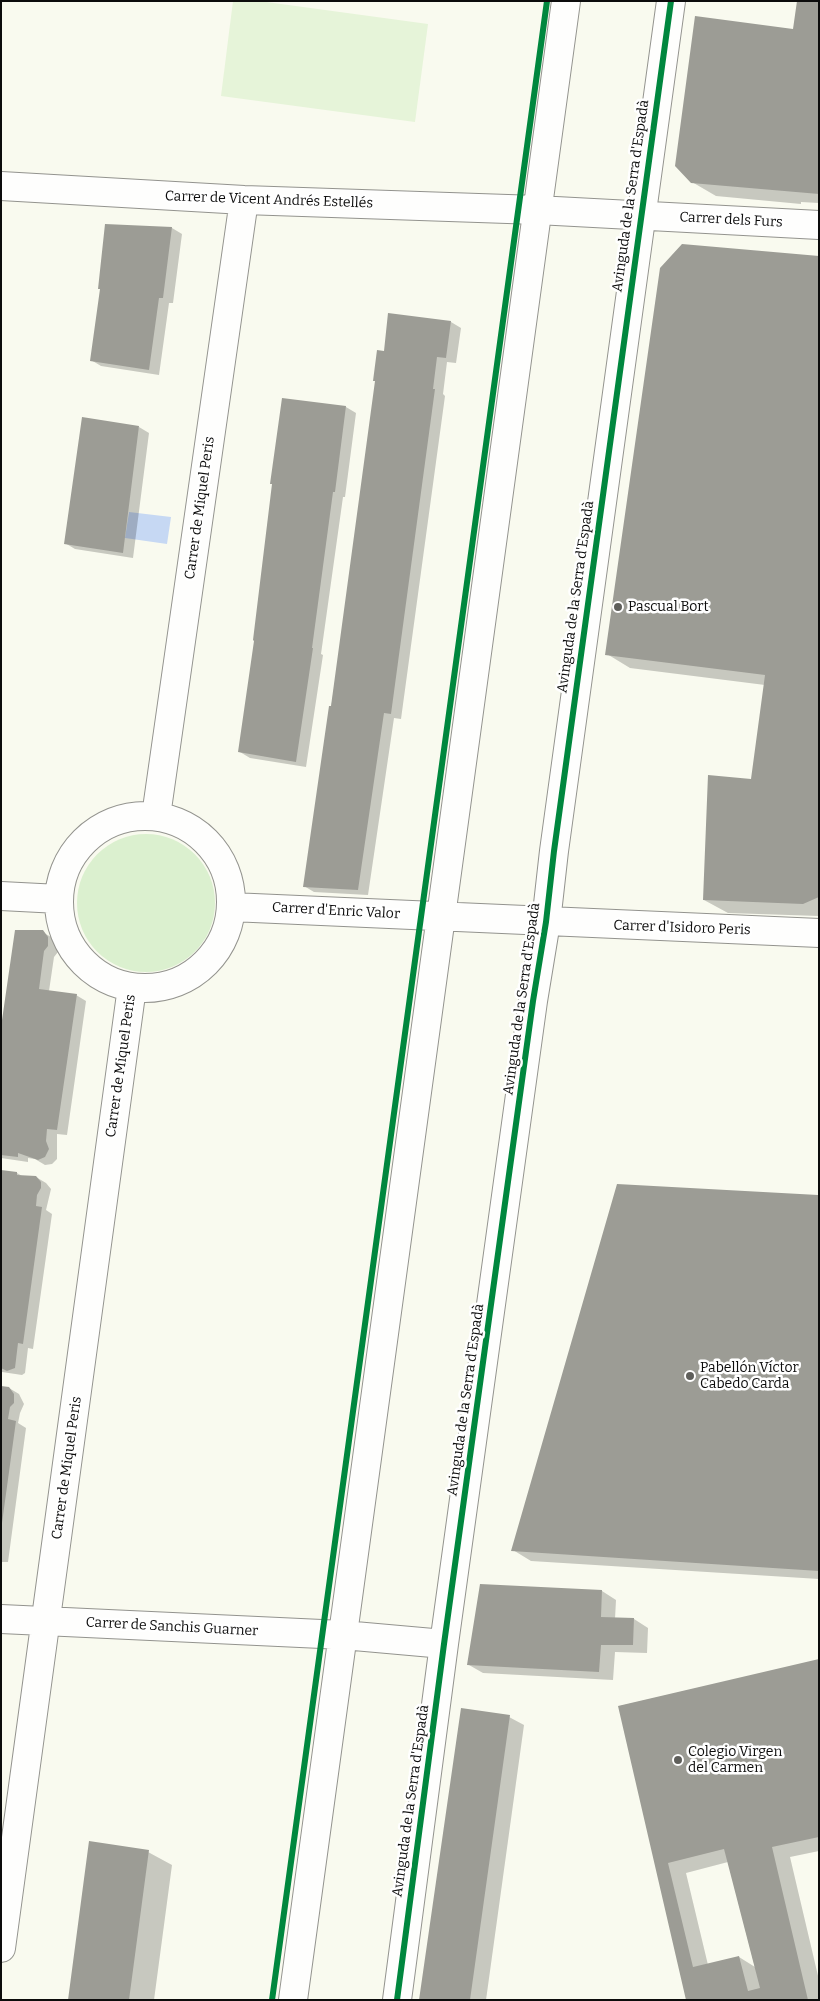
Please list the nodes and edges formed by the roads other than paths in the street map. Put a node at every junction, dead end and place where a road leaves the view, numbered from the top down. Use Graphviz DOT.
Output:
graph roads {
  1 [pos="566,1"];
  2 [pos="671,1"];
  3 [pos="1,186"];
  4 [pos="244,200"];
  5 [pos="537,210"];
  6 [pos="643,215"];
  7 [pos="819,225"];
  8 [pos="156,816"];
  9 [pos="1,896"];
  10 [pos="59,899"];
  11 [pos="232,907"];
  12 [pos="441,916"];
  13 [pos="546,922"];
  14 [pos="819,933"];
  15 [pos="132,987"];
  16 [pos="1,1619"];
  17 [pos="46,1622"];
  18 [pos="343,1635"];
  19 [pos="444,1644"];
  20 [pos="1,1948"];
  21 [pos="293,2000"];
  22 [pos="397,2000"];
  1 -- 5 [label="street"];
  2 -- 6 [label="street, Avinguda de la Serra d'Espadà"];
  3 -- 4 [label="street, Carrer de Vicent Andrés Estellés"];
  4 -- 5 [label="street, Carrer de Vicent Andrés Estellés"];
  4 -- 8 [label="street, Carrer de Miquel Peris"];
  5 -- 6 [label="street, Avinguda de la Serra d'Espadà"];
  5 -- 12 [label="street"];
  6 -- 7 [label="street, Carrer dels Furs"];
  6 -- 13 [label="street, Avinguda de la Serra d'Espadà"];
  8 -- 10 [label="street"];
  8 -- 11 [label="street"];
  9 -- 10 [label="street"];
  10 -- 15 [label="street"];
  11 -- 12 [label="street, Carrer d'Enric Valor"];
  11 -- 15 [label="street"];
  12 -- 13 [label="street, Avinguda de la Serra d'Espadà"];
  12 -- 18 [label="street"];
  13 -- 14 [label="street, Carrer d'Isidoro Peris"];
  13 -- 19 [label="street, Avinguda de la Serra d'Espadà"];
  15 -- 17 [label="street, Carrer de Miquel Peris"];
  16 -- 17 [label="street, Carrer de Sanchis Guarner"];
  17 -- 18 [label="street, Carrer de Sanchis Guarner"];
  17 -- 20 [label="street, Carrer de Miquel Peris"];
  18 -- 19 [label="street"];
  18 -- 21 [label="street"];
  19 -- 22 [label="street, Avinguda de la Serra d'Espadà"];
}
